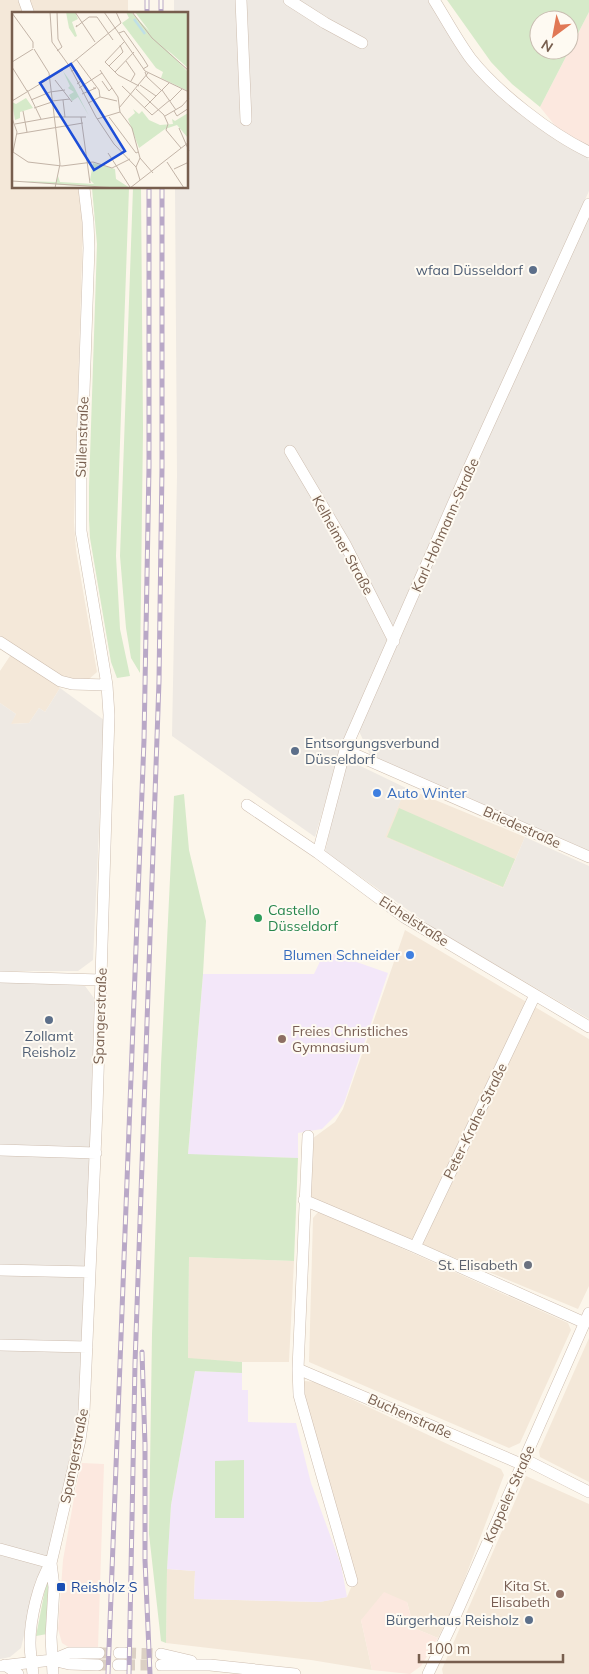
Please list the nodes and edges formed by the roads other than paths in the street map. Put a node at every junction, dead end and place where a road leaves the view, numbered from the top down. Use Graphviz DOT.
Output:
graph roads {
  1 [pos="24,0"];
  2 [pos="241,0"];
  3 [pos="288,0"];
  4 [pos="434,0"];
  5 [pos="28,12"];
  6 [pos="362,43"];
  7 [pos="246,120"];
  8 [pos="589,152"];
  9 [pos="84,189"];
  10 [pos="589,204"];
  11 [pos="290,451"];
  12 [pos="394,641"];
  13 [pos="0,642"];
  14 [pos="107,684"];
  15 [pos="345,750"];
  16 [pos="247,805"];
  17 [pos="318,853"];
  18 [pos="589,857"];
  19 [pos="0,977"];
  20 [pos="101,980"];
  21 [pos="535,995"];
  22 [pos="589,1027"];
  23 [pos="308,1136"];
  24 [pos="0,1150"];
  25 [pos="96,1153"];
  26 [pos="304,1200"];
  27 [pos="415,1247"];
  28 [pos="0,1270"];
  29 [pos="90,1272"];
  30 [pos="587,1318"];
  31 [pos="0,1345"];
  32 [pos="87,1347"];
  33 [pos="298,1368"];
  34 [pos="522,1462"];
  35 [pos="589,1492"];
  36 [pos="0,1549"];
  37 [pos="51,1563"];
  38 [pos="352,1581"];
  39 [pos="98,1659"];
  40 [pos="161,1659"];
  41 [pos="52,1660"];
  42 [pos="3,1666"];
  43 [pos="33,1668"];
  44 [pos="18,1674"];
  45 [pos="53,1674"];
  46 [pos="296,1674"];
  47 [pos="428,1674"];
  1 -- 5 [label="street"];
  2 -- 7 [label="street"];
  3 -- 6 [label="street"];
  4 -- 8 [label="street"];
  9 -- 14 [label="street, Süllenstraße"];
  10 -- 12 [label="street, Karl-Hohmann-Straße"];
  11 -- 12 [label="street, Kelheimer Straße"];
  12 -- 15 [label="street, Karl-Hohmann-Straße"];
  13 -- 14 [label="street"];
  14 -- 20 [label="street, Spangerstraße"];
  15 -- 17 [label="street, Karl-Hohmann-Straße"];
  15 -- 18 [label="street, Briedestraße"];
  16 -- 17 [label="street, Eichelstraße"];
  17 -- 21 [label="street, Eichelstraße"];
  19 -- 20 [label="street"];
  20 -- 25 [label="street, Spangerstraße"];
  21 -- 22 [label="street, Eichelstraße"];
  21 -- 27 [label="street, Peter-Krahe-Straße"];
  23 -- 26 [label="street"];
  24 -- 25 [label="street"];
  25 -- 29 [label="street, Spangerstraße"];
  26 -- 27 [label="street"];
  26 -- 33 [label="street"];
  27 -- 30 [label="street"];
  28 -- 29 [label="street"];
  29 -- 32 [label="street, Spangerstraße"];
  30 -- 34 [label="street, Kappeler Straße"];
  31 -- 32 [label="street"];
  32 -- 37 [label="street, Spangerstraße"];
  33 -- 34 [label="street, Buchenstraße"];
  33 -- 38 [label="street"];
  34 -- 35 [label="street, Buchenstraße"];
  34 -- 47 [label="street, Kappeler Straße"];
  36 -- 37 [label="street"];
  37 -- 41 [label="street, Spangerstraße"];
  37 -- 43 [label="street, Spangerstraße"];
  39 -- 41 [label="street"];
  40 -- 46 [label="street"];
  41 -- 43 [label="street"];
  41 -- 45 [label="street, Spangerstraße"];
  42 -- 43 [label="street"];
  42 -- 44 [label="street"];
}
